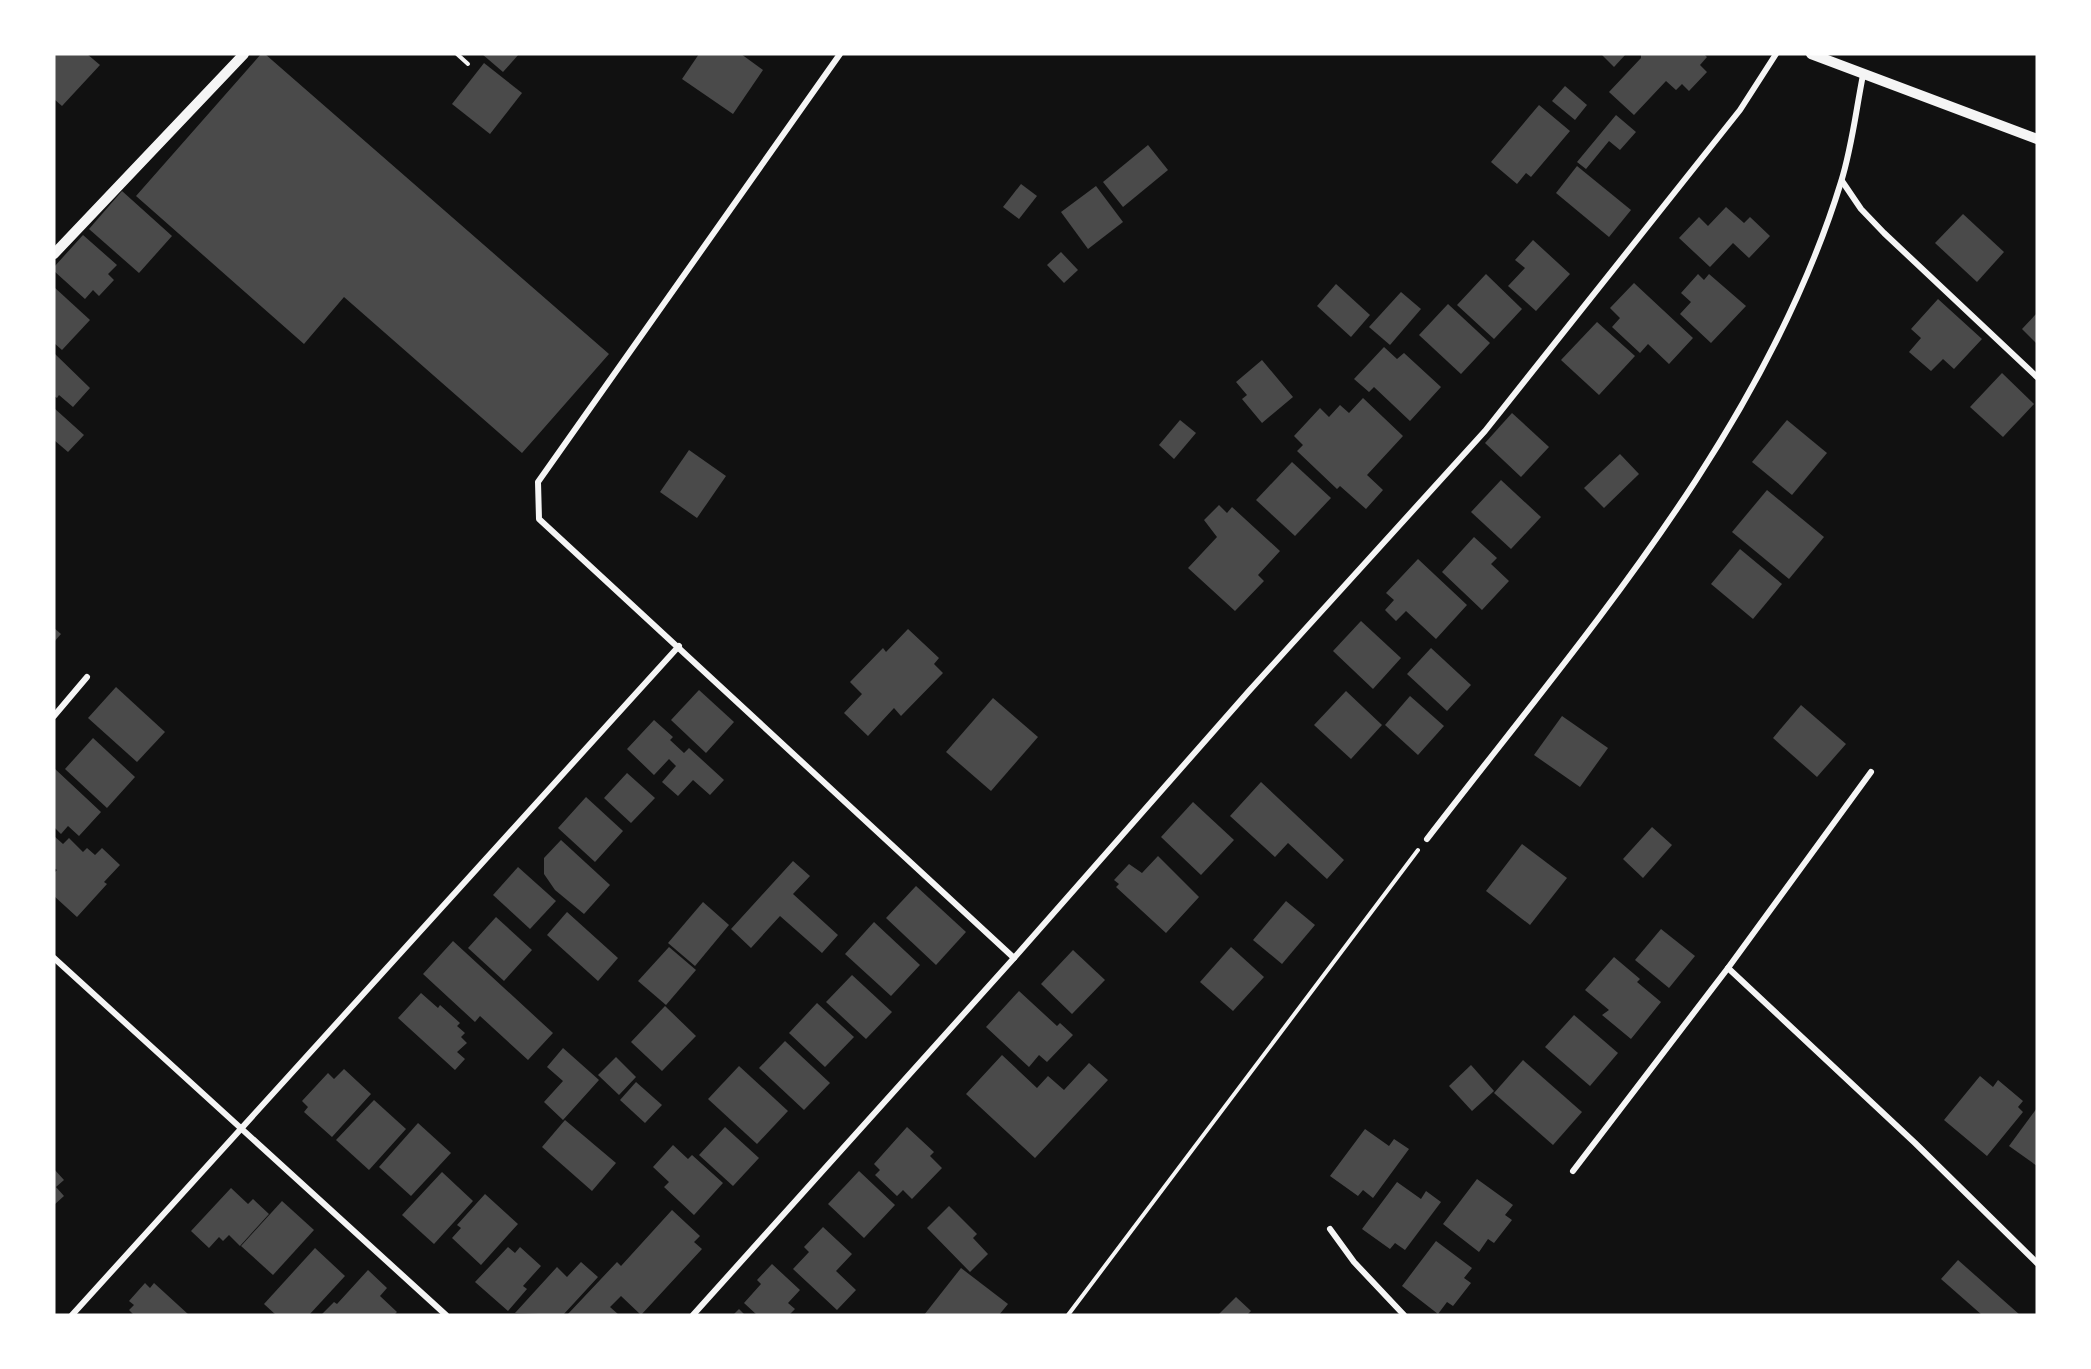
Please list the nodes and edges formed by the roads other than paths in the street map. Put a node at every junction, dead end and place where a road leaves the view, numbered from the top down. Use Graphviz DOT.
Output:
graph roads {
  1 [pos="244,54"];
  2 [pos="840,54"];
  3 [pos="1776,54"];
  4 [pos="1811,54"];
  5 [pos="1863,75"];
  6 [pos="2037,139"];
  7 [pos="1842,181"];
  8 [pos="54,254"];
  9 [pos="2037,377"];
  10 [pos="679,646"];
  11 [pos="87,677"];
  12 [pos="54,716"];
  13 [pos="1871,772"];
  14 [pos="1427,838"];
  15 [pos="54,958"];
  16 [pos="1014,958"];
  17 [pos="1728,968"];
  18 [pos="242,1127"];
  19 [pos="1573,1171"];
  20 [pos="1330,1229"];
  21 [pos="2037,1263"];
  22 [pos="72,1315"];
  23 [pos="446,1315"];
  24 [pos="693,1315"];
  25 [pos="1404,1315"];
  1 -- 8 [label="street"];
  2 -- 10 [label="street"];
  3 -- 16 [label="street"];
  4 -- 5 [label="street"];
  5 -- 6 [label="street"];
  5 -- 7 [label="street"];
  7 -- 9 [label="street"];
  7 -- 14 [label="street"];
  10 -- 16 [label="street"];
  10 -- 18 [label="street"];
  11 -- 12 [label="street"];
  13 -- 17 [label="street"];
  15 -- 18 [label="street"];
  16 -- 24 [label="street"];
  17 -- 19 [label="street"];
  17 -- 21 [label="street"];
  18 -- 22 [label="street"];
  18 -- 23 [label="street"];
  20 -- 25 [label="street"];
}
